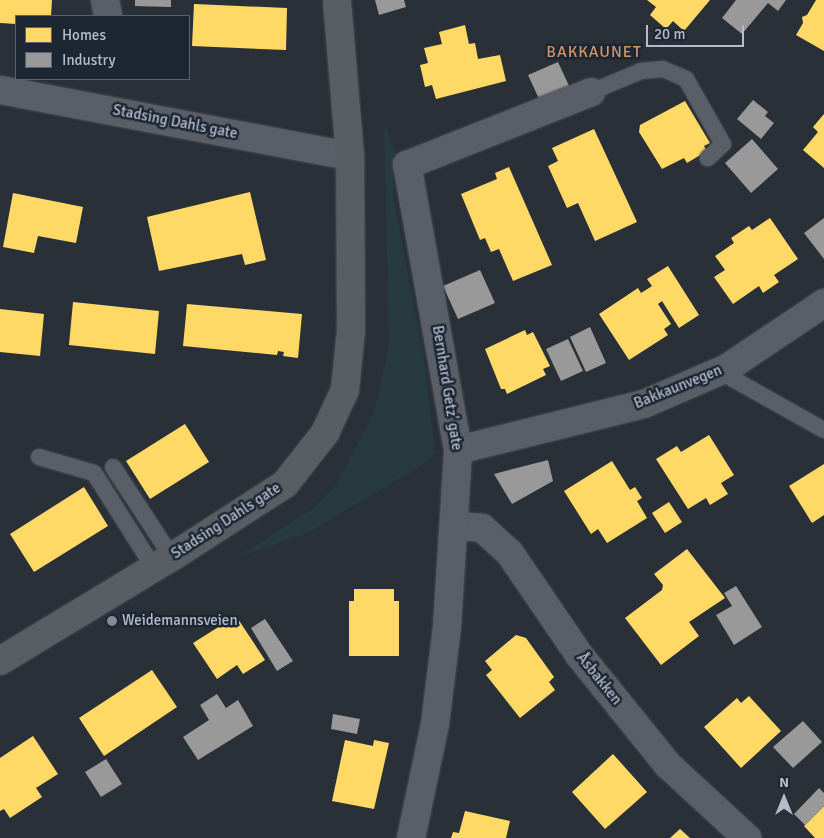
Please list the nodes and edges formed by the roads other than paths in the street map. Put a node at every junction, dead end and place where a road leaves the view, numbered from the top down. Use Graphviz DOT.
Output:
graph roads {
  1 [pos="105,0"];
  2 [pos="337,0"];
  3 [pos="108,15"];
  4 [pos="0,90"];
  5 [pos="591,92"];
  6 [pos="350,156"];
  7 [pos="708,158"];
  8 [pos="824,303"];
  9 [pos="727,368"];
  10 [pos="824,430"];
  11 [pos="458,450"];
  12 [pos="39,457"];
  13 [pos="113,467"];
  14 [pos="456,526"];
  15 [pos="163,563"];
  16 [pos="0,660"];
  17 [pos="411,838"];
  18 [pos="747,838"];
  1 -- 3 [label="street"];
  2 -- 6 [label="main road, Stadsing Dahls gate"];
  4 -- 6 [label="street, Stadsing Dahls gate"];
  5 -- 7 [label="lane"];
  5 -- 11 [label="street, Bernhard Getz' gate"];
  6 -- 15 [label="main road, Stadsing Dahls gate"];
  8 -- 9 [label="street, Bakkaunvegen"];
  9 -- 10 [label="lane"];
  9 -- 11 [label="street, Bakkaunvegen"];
  11 -- 14 [label="street, Bernhard Getz' gate"];
  12 -- 15 [label="lane"];
  13 -- 15 [label="lane"];
  14 -- 17 [label="street, Bernhard Getz' gate"];
  14 -- 18 [label="street, Åsbakken"];
  15 -- 16 [label="main road, Stadsing Dahls gate"];
}
